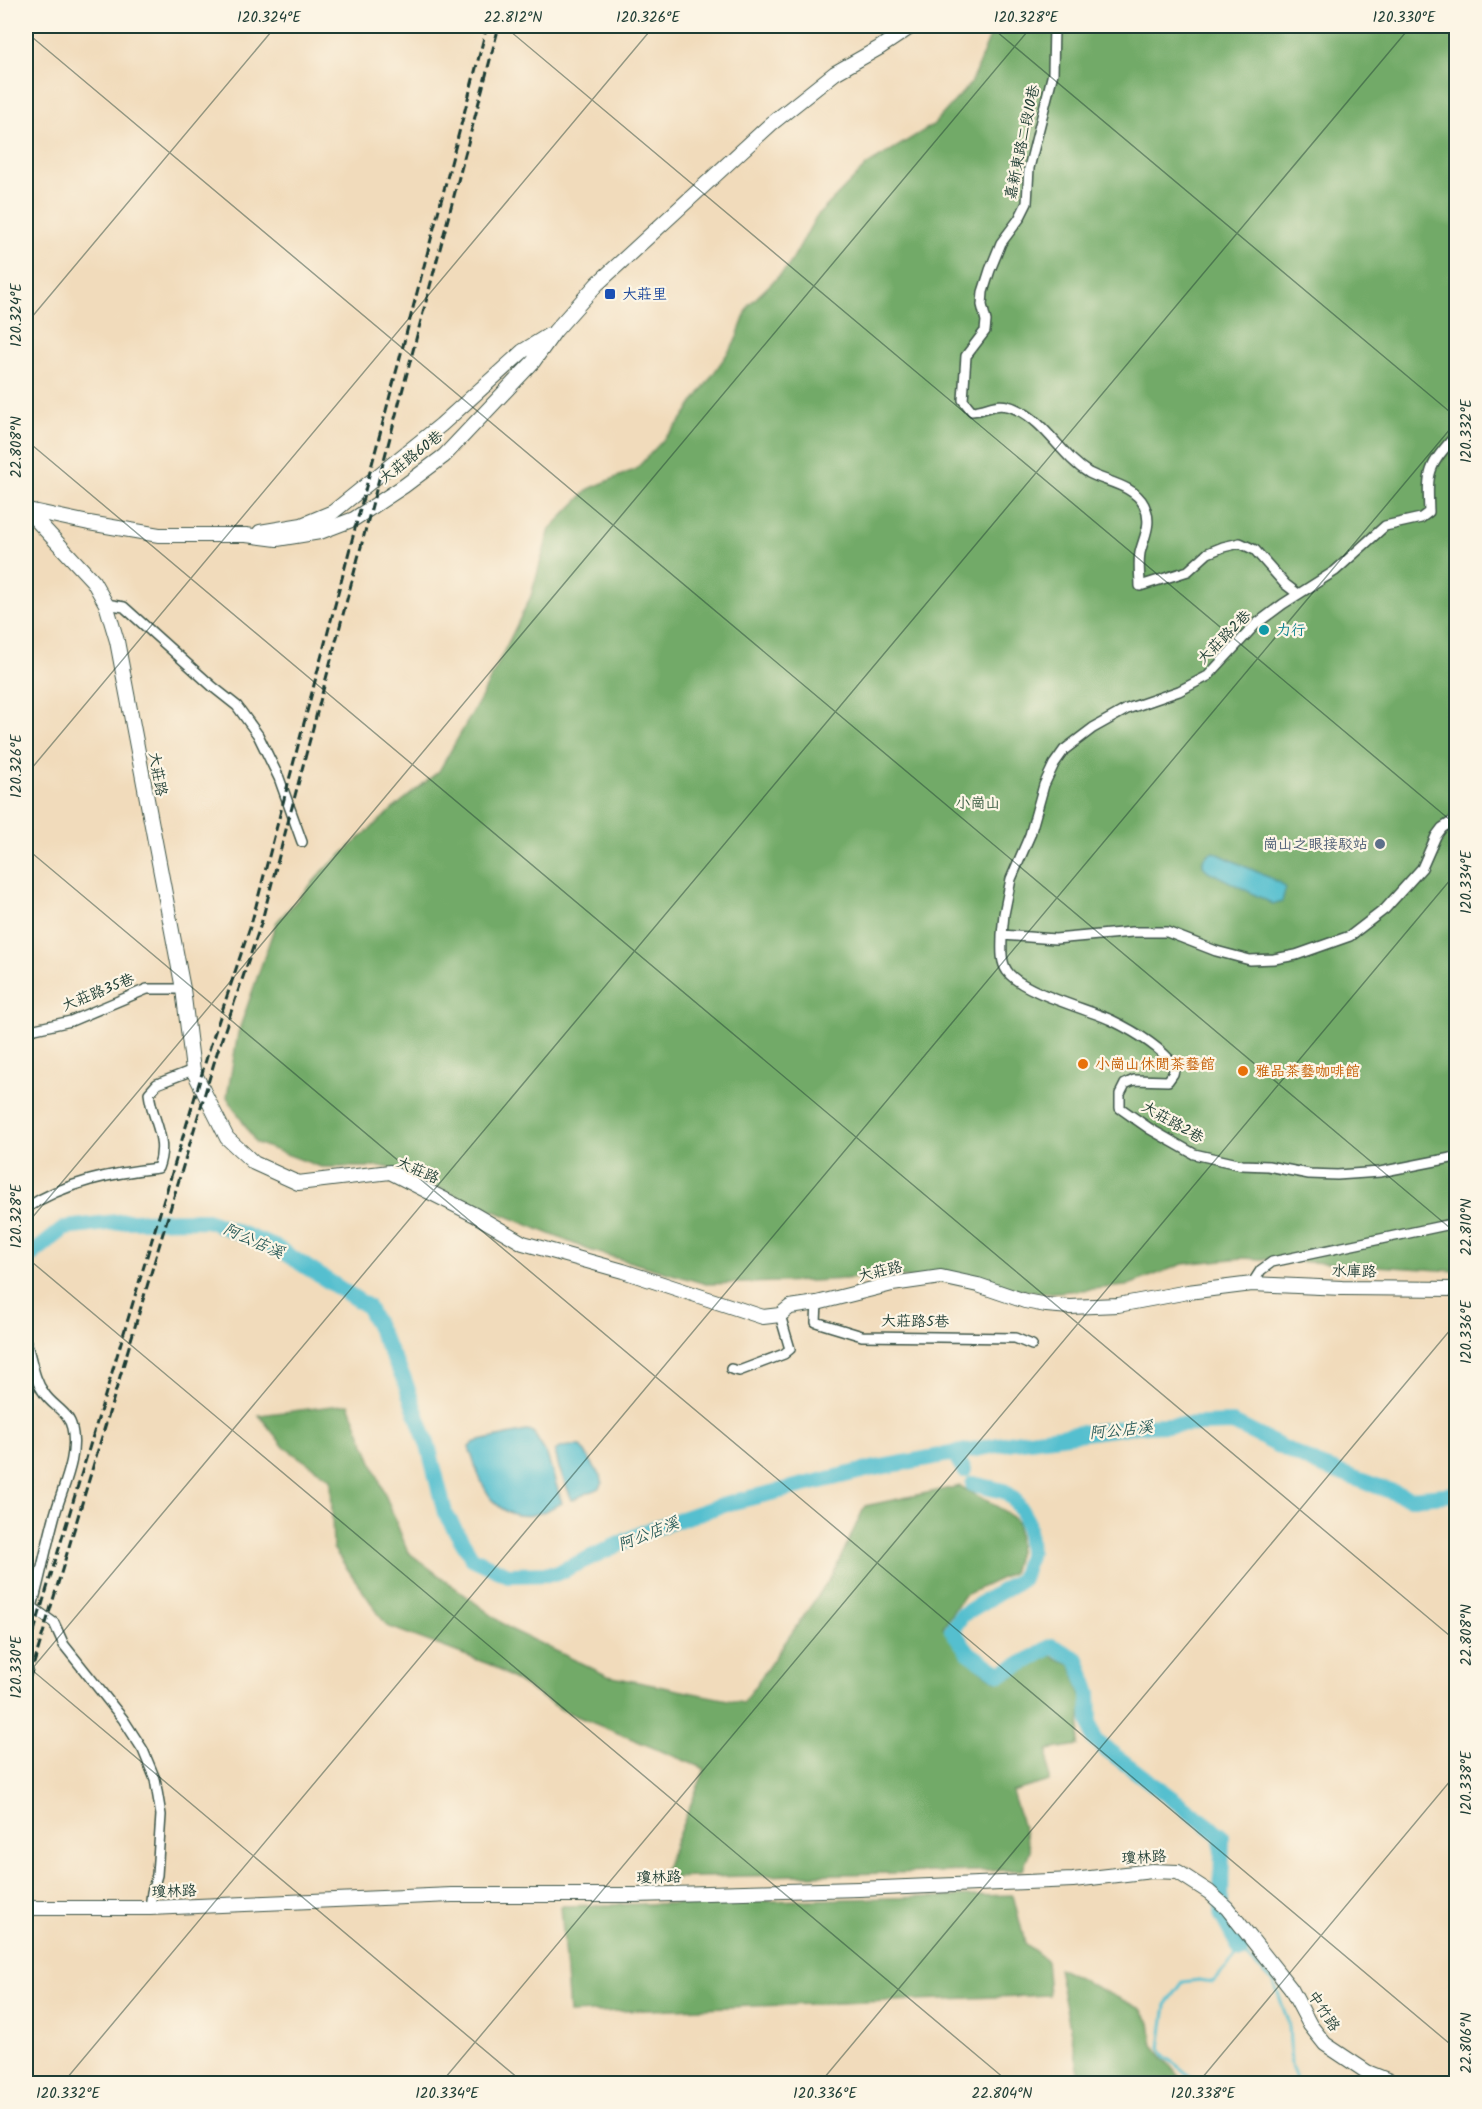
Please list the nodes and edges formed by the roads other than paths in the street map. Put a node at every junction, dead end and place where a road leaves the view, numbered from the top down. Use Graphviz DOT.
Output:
graph roads {
  1 [pos="912,26"];
  2 [pos="1054,26"];
  3 [pos="555,331"];
  4 [pos="1456,435"];
  5 [pos="27,509"];
  6 [pos="246,535"];
  7 [pos="1298,594"];
  8 [pos="106,604"];
  9 [pos="1456,819"];
  10 [pos="302,842"];
  11 [pos="1002,935"];
  12 [pos="183,989"];
  13 [pos="26,1031"];
  14 [pos="193,1070"];
  15 [pos="1456,1157"];
  16 [pos="26,1208"];
  17 [pos="1456,1223"];
  18 [pos="1252,1284"];
  19 [pos="1456,1289"];
  20 [pos="817,1304"];
  21 [pos="780,1315"];
  22 [pos="26,1342"];
  23 [pos="1032,1345"];
  24 [pos="731,1369"];
  25 [pos="26,1908"];
  26 [pos="150,1908"];
  27 [pos="1260,1951"];
  28 [pos="1407,2084"];
  1 -- 3 [label="street, 大莊路60巷"];
  2 -- 7 [label="street, 嘉新東路二段10巷"];
  3 -- 6 [label="street, 大莊路60巷"];
  3 -- 6 [label="street, 大莊路60巷"];
  4 -- 7 [label="street, 大莊路2巷"];
  5 -- 6 [label="street, 大莊路60巷"];
  5 -- 8 [label="street, 大莊路"];
  7 -- 11 [label="street, 大莊路2巷"];
  8 -- 10 [label="street"];
  8 -- 12 [label="street, 大莊路"];
  9 -- 11 [label="street"];
  11 -- 15 [label="street, 大莊路2巷"];
  12 -- 13 [label="street, 大莊路35巷"];
  12 -- 14 [label="street, 大莊路"];
  14 -- 16 [label="street"];
  14 -- 21 [label="street, 大莊路"];
  17 -- 18 [label="street"];
  18 -- 19 [label="street, 水庫路"];
  18 -- 20 [label="street, 大莊路"];
  20 -- 21 [label="street, 大莊路"];
  20 -- 23 [label="street, 大莊路5巷"];
  21 -- 24 [label="street"];
  22 -- 26 [label="street"];
  25 -- 26 [label="street, 瓊林路"];
  26 -- 27 [label="street, 瓊林路"];
  27 -- 28 [label="street, 中竹路"];
}
